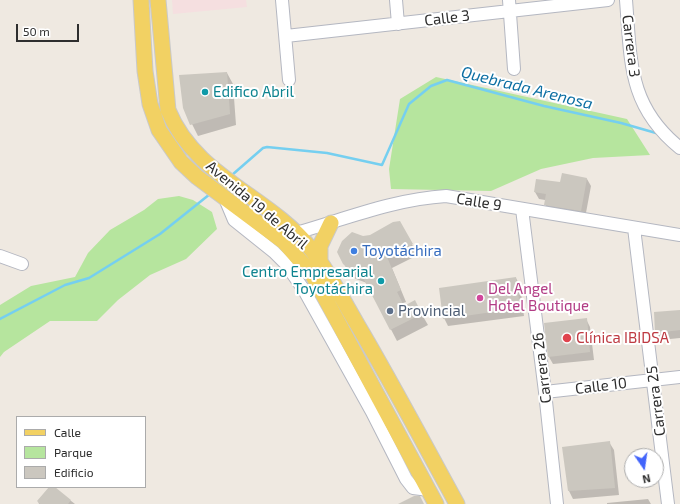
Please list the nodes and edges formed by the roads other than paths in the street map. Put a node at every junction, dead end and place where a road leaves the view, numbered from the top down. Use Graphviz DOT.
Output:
graph roads {
  1 [pos="141,0"];
  2 [pos="158,0"];
  3 [pos="282,0"];
  4 [pos="396,0"];
  5 [pos="608,0"];
  6 [pos="626,0"];
  7 [pos="509,5"];
  8 [pos="398,24"];
  9 [pos="286,36"];
  10 [pos="514,69"];
  11 [pos="289,80"];
  12 [pos="680,148"];
  13 [pos="226,200"];
  14 [pos="522,209"];
  15 [pos="330,223"];
  16 [pos="634,228"];
  17 [pos="680,235"];
  18 [pos="290,238"];
  19 [pos="0,256"];
  20 [pos="320,262"];
  21 [pos="22,264"];
  22 [pos="680,377"];
  23 [pos="654,380"];
  24 [pos="545,392"];
  25 [pos="429,490"];
  26 [pos="436,504"];
  27 [pos="457,504"];
  28 [pos="557,504"];
  29 [pos="668,504"];
  1 -- 13 [label="main road, Avenida 19 de Abril"];
  2 -- 18 [label="main road, Avenida 19 de Abril"];
  3 -- 9 [label="street"];
  4 -- 8 [label="street"];
  5 -- 7 [label="street, Calle 3"];
  6 -- 12 [label="street, Carrera 3"];
  7 -- 8 [label="street, Calle 3"];
  7 -- 10 [label="street"];
  8 -- 9 [label="street, Calle 3"];
  9 -- 11 [label="street"];
  13 -- 18 [label="main road, Avenida 19 de Abril"];
  13 -- 25 [label="street"];
  14 -- 15 [label="street, Calle 9"];
  14 -- 16 [label="street, Calle 9"];
  14 -- 24 [label="street, Carrera 26"];
  15 -- 18 [label="street, Calle 9"];
  15 -- 20 [label="main road"];
  16 -- 17 [label="street, Calle 9"];
  16 -- 23 [label="street, Carrera 25"];
  18 -- 20 [label="main road, Avenida 19 de Abril"];
  18 -- 25 [label="main road, Avenida 19 de Abril"];
  19 -- 21 [label="street"];
  20 -- 27 [label="main road, Avenida 19 de Abril"];
  22 -- 23 [label="street, Calle 10"];
  23 -- 24 [label="street, Calle 10"];
  23 -- 29 [label="street, Carrera 25"];
  24 -- 28 [label="street, Carrera 26"];
  25 -- 26 [label="main road, Avenida 19 de Abril"];
}
